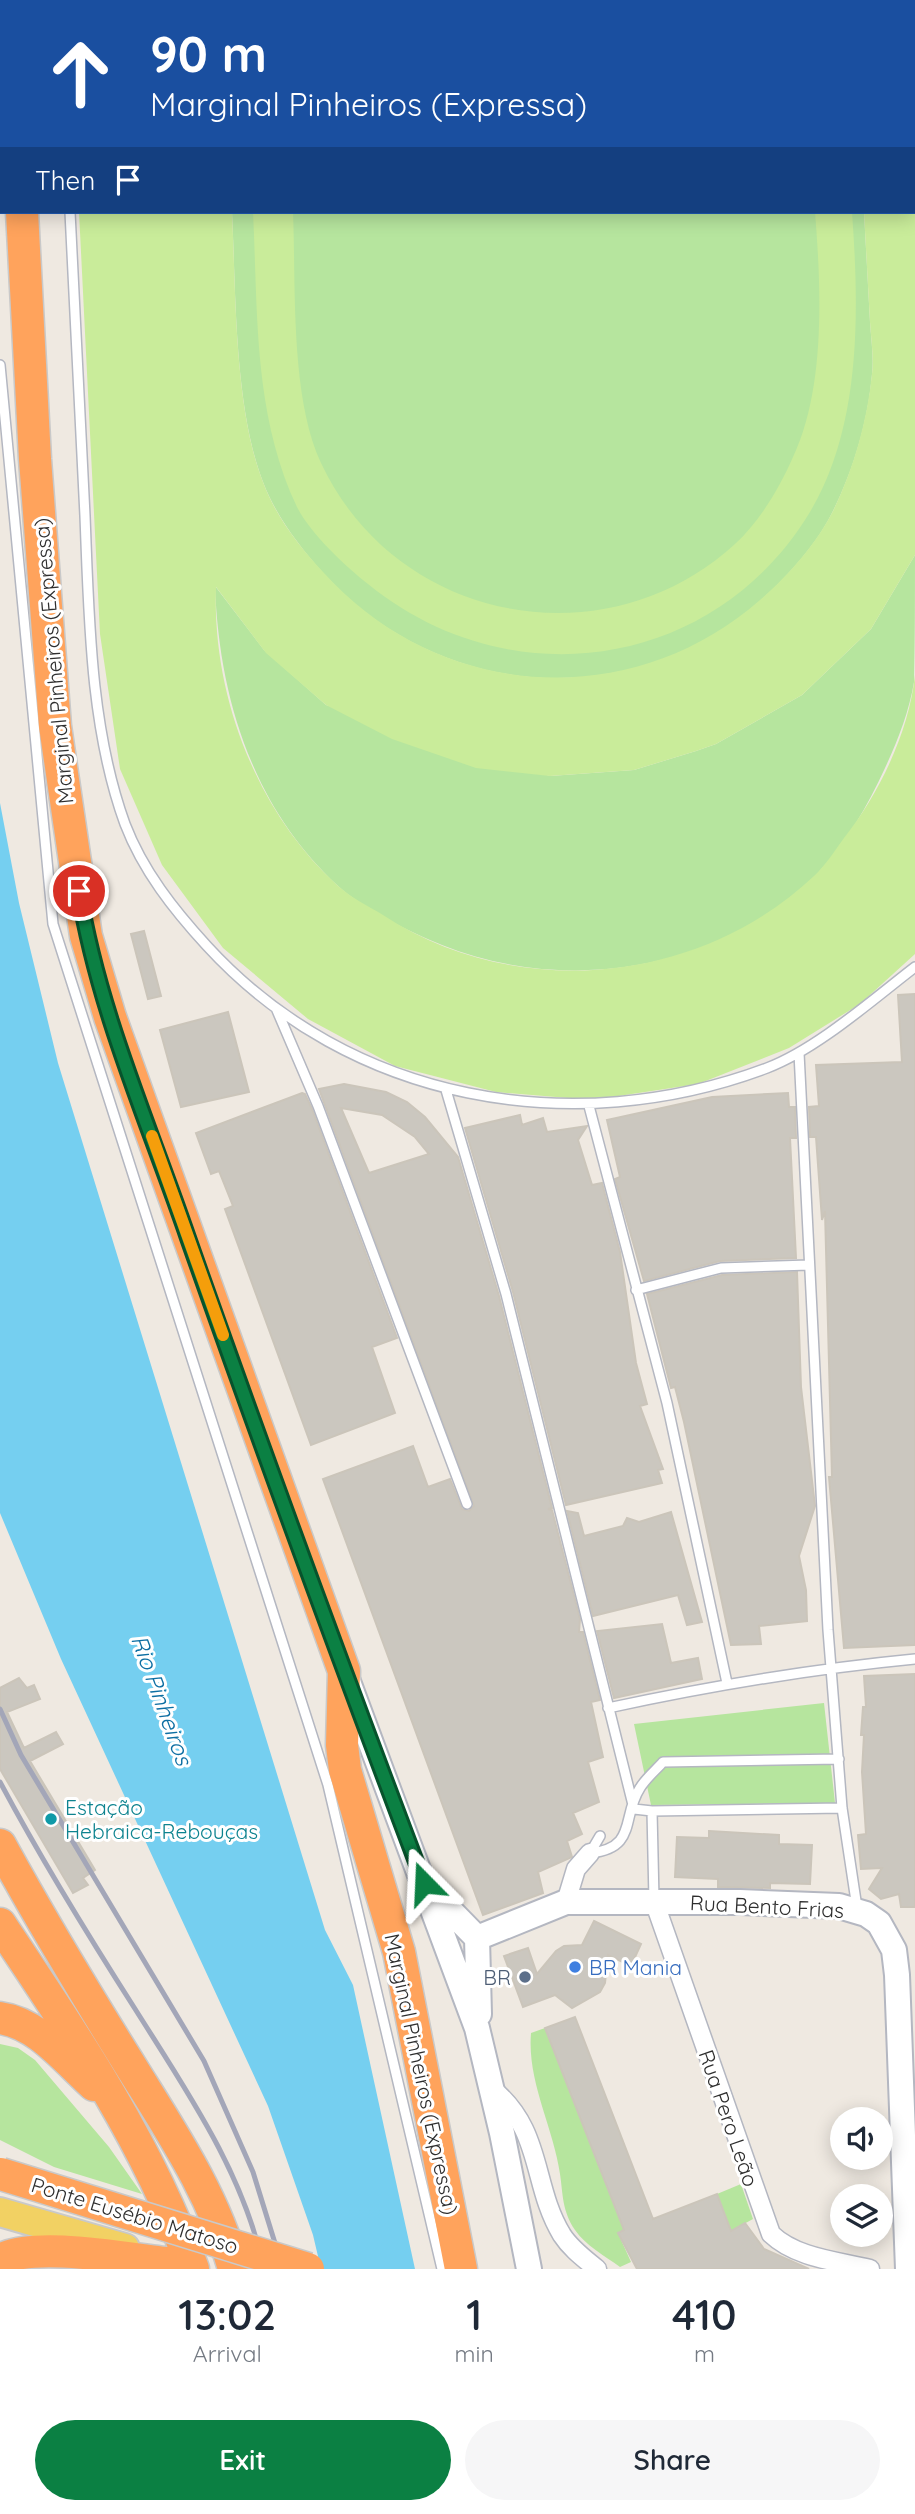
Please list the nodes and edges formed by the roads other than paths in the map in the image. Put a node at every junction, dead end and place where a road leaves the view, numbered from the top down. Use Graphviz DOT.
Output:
graph roads {
  1 [pos="22,214"];
  2 [pos="70,214"];
  3 [pos="0,365"];
  4 [pos="915,967"];
  5 [pos="275,1007"];
  6 [pos="799,1053"];
  7 [pos="446,1090"];
  8 [pos="589,1105"];
  9 [pos="809,1265"];
  10 [pos="636,1290"];
  11 [pos="467,1504"];
  12 [pos="915,1659"];
  13 [pos="831,1667"];
  14 [pos="344,1671"];
  15 [pos="727,1683"];
  16 [pos="608,1708"];
  17 [pos="839,1759"];
  18 [pos="842,1808"];
  19 [pos="634,1809"];
  20 [pos="652,1811"];
  21 [pos="600,1836"];
  22 [pos="0,1845"];
  23 [pos="590,1853"];
  24 [pos="424,1883"];
  25 [pos="0,1886"];
  26 [pos="856,1900"];
  27 [pos="654,1901"];
  28 [pos="566,1902"];
  29 [pos="0,1924"];
  30 [pos="46,1929"];
  31 [pos="477,1938"];
  32 [pos="0,2018"];
  33 [pos="477,2028"];
  34 [pos="491,2087"];
  35 [pos="121,2110"];
  36 [pos="1,2174"];
  37 [pos="0,2212"];
  38 [pos="0,2260"];
  39 [pos="593,2266"];
  40 [pos="185,2267"];
  41 [pos="234,2269"];
  42 [pos="308,2269"];
  43 [pos="442,2269"];
  44 [pos="461,2269"];
  45 [pos="529,2269"];
  46 [pos="870,2269"];
  47 [pos="908,2269"];
  1 -- 14 [label="highway, Marginal Pinheiros (Expressa)"];
  2 -- 5 [label="lane"];
  3 -- 43 [label="lane"];
  4 -- 6 [label="lane"];
  5 -- 7 [label="lane"];
  5 -- 11 [label="lane"];
  6 -- 8 [label="lane"];
  6 -- 9 [label="lane"];
  7 -- 8 [label="lane"];
  7 -- 16 [label="lane"];
  8 -- 10 [label="lane"];
  9 -- 10 [label="lane"];
  9 -- 13 [label="lane"];
  10 -- 15 [label="lane"];
  12 -- 13 [label="lane"];
  13 -- 15 [label="lane"];
  13 -- 17 [label="lane"];
  14 -- 24 [label="main road"];
  14 -- 44 [label="highway, Marginal Pinheiros (Expressa)"];
  15 -- 16 [label="lane"];
  16 -- 19 [label="lane"];
  17 -- 18 [label="lane"];
  17 -- 19 [label="lane"];
  18 -- 20 [label="lane"];
  18 -- 26 [label="lane"];
  19 -- 20 [label="lane"];
  19 -- 23 [label="lane"];
  20 -- 27 [label="lane"];
  21 -- 23 [label="lane"];
  22 -- 30 [label="highway"];
  23 -- 28 [label="street"];
  24 -- 31 [label="main road"];
  24 -- 33 [label="main road"];
  25 -- 30 [label="highway"];
  27 -- 28 [label="main road, Rua Bento Frias"];
  27 -- 46 [label="street, Rua Pero Leão"];
  27 -- 47 [label="main road, Rua Bento Frias"];
  28 -- 31 [label="main road, Rua Bento Frias"];
  29 -- 35 [label="highway"];
  30 -- 41 [label="highway"];
  31 -- 33 [label="main road"];
  32 -- 35 [label="highway"];
  33 -- 34 [label="main road"];
  34 -- 39 [label="street"];
  34 -- 45 [label="main road"];
  35 -- 40 [label="highway"];
  36 -- 42 [label="highway, Ponte Eusébio Matoso, bridge"];
  37 -- 40 [label="main road"];
  38 -- 40 [label="highway"];
}
